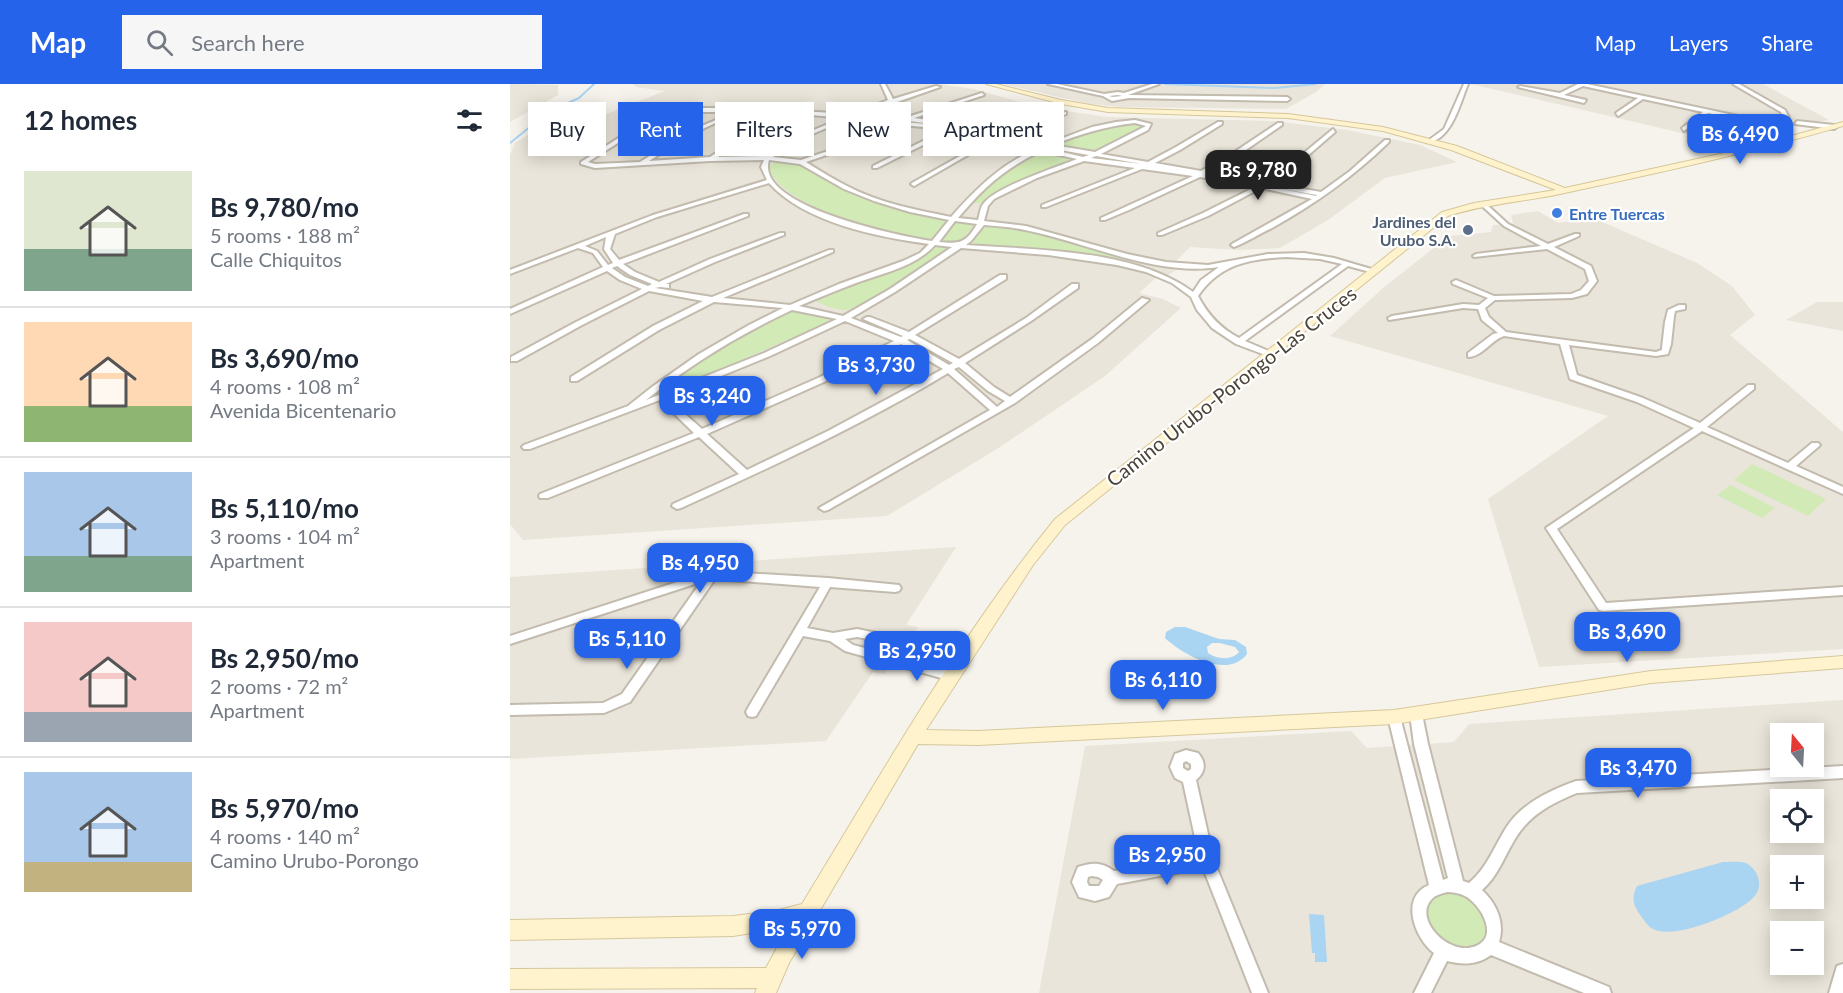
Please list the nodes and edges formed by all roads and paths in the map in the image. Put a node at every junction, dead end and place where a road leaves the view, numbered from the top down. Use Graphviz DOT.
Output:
graph roads {
  1 [pos="883,84"];
  2 [pos="989,84"];
  3 [pos="1050,84"];
  4 [pos="1156,84"];
  5 [pos="1466,84"];
  6 [pos="1581,84"];
  7 [pos="1607,84"];
  8 [pos="1735,84"];
  9 [pos="1140,85"];
  10 [pos="938,87"];
  11 [pos="1520,87"];
  12 [pos="1600,88"];
  13 [pos="1118,93"];
  14 [pos="982,94"];
  15 [pos="1128,96"];
  16 [pos="1565,96"];
  17 [pos="1105,97"];
  18 [pos="1642,97"];
  19 [pos="1287,99"];
  20 [pos="1120,100"];
  21 [pos="891,101"];
  22 [pos="1584,101"];
  23 [pos="1092,108"];
  24 [pos="715,109"];
  25 [pos="1108,110"];
  26 [pos="1708,111"];
  27 [pos="1618,114"];
  28 [pos="911,118"];
  29 [pos="715,122"];
  30 [pos="1789,122"];
  31 [pos="1220,123"];
  32 [pos="1280,124"];
  33 [pos="1843,124"];
  34 [pos="826,127"];
  35 [pos="1834,127"];
  36 [pos="1684,129"];
  37 [pos="1333,131"];
  38 [pos="1816,132"];
  39 [pos="1064,140"];
  40 [pos="1387,141"];
  41 [pos="1431,141"];
  42 [pos="923,143"];
  43 [pos="1064,151"];
  44 [pos="826,153"];
  45 [pos="1064,154"];
  46 [pos="1094,155"];
  47 [pos="715,156"];
  48 [pos="961,156"];
  49 [pos="1029,156"];
  50 [pos="767,158"];
  51 [pos="710,159"];
  52 [pos="1084,159"];
  53 [pos="801,162"];
  54 [pos="640,164"];
  55 [pos="1147,164"];
  56 [pos="875,167"];
  57 [pos="1140,168"];
  58 [pos="1203,174"];
  59 [pos="770,181"];
  60 [pos="914,183"];
  61 [pos="1262,185"];
  62 [pos="1564,190"];
  63 [pos="1320,196"];
  64 [pos="1483,204"];
  65 [pos="965,206"];
  66 [pos="1044,206"];
  67 [pos="984,208"];
  68 [pos="746,215"];
  69 [pos="952,219"];
  70 [pos="1103,219"];
  71 [pos="981,222"];
  72 [pos="613,231"];
  73 [pos="782,234"];
  74 [pos="1160,234"];
  75 [pos="1577,235"];
  76 [pos="934,243"];
  77 [pos="578,245"];
  78 [pos="1234,245"];
  79 [pos="959,246"];
  80 [pos="1547,247"];
  81 [pos="831,250"];
  82 [pos="1126,256"];
  83 [pos="1476,256"];
  84 [pos="1135,258"];
  85 [pos="618,263"];
  86 [pos="1113,263"];
  87 [pos="1234,263"];
  88 [pos="1346,264"];
  89 [pos="1129,266"];
  90 [pos="608,267"];
  91 [pos="1374,271"];
  92 [pos="510,272"];
  93 [pos="1003,277"];
  94 [pos="1456,282"];
  95 [pos="657,284"];
  96 [pos="1076,286"];
  97 [pos="646,288"];
  98 [pos="726,294"];
  99 [pos="1194,296"];
  100 [pos="1493,298"];
  101 [pos="714,299"];
  102 [pos="1145,300"];
  103 [pos="800,303"];
  104 [pos="1481,307"];
  105 [pos="1682,307"];
  106 [pos="789,308"];
  107 [pos="510,312"];
  108 [pos="848,316"];
  109 [pos="1392,318"];
  110 [pos="1504,334"];
  111 [pos="906,338"];
  112 [pos="1239,342"];
  113 [pos="1564,343"];
  114 [pos="1268,354"];
  115 [pos="1471,355"];
  116 [pos="514,359"];
  117 [pos="956,367"];
  118 [pos="574,379"];
  119 [pos="1751,387"];
  120 [pos="662,397"];
  121 [pos="1012,401"];
  122 [pos="632,406"];
  123 [pos="996,411"];
  124 [pos="1700,428"];
  125 [pos="699,434"];
  126 [pos="1815,445"];
  127 [pos="527,447"];
  128 [pos="1789,467"];
  129 [pos="746,475"];
  130 [pos="1843,491"];
  131 [pos="544,496"];
  132 [pos="677,507"];
  133 [pos="824,508"];
  134 [pos="711,575"];
  135 [pos="828,582"];
  136 [pos="895,588"];
  137 [pos="1843,591"];
  138 [pos="800,631"];
  139 [pos="833,637"];
  140 [pos="510,640"];
  141 [pos="925,645"];
  142 [pos="969,649"];
  143 [pos="1843,662"];
  144 [pos="911,665"];
  145 [pos="952,676"];
  146 [pos="510,710"];
  147 [pos="752,712"];
  148 [pos="1416,714"];
  149 [pos="1394,717"];
  150 [pos="913,737"];
  151 [pos="1843,772"];
  152 [pos="1189,778"];
  153 [pos="1207,861"];
  154 [pos="1112,878"];
  155 [pos="1437,886"];
  156 [pos="1464,888"];
  157 [pos="809,912"];
  158 [pos="510,930"];
  159 [pos="1489,946"];
  160 [pos="1444,951"];
  161 [pos="1843,972"];
  162 [pos="510,979"];
  163 [pos="769,985"];
  164 [pos="1260,993"];
  165 [pos="1422,993"];
  166 [pos="1603,993"];
  167 [pos="1837,993"];
  1 -- 21 [label="street"];
  2 -- 23 [label="street"];
  3 -- 17 [label="street"];
  4 -- 15 [label="street"];
  5 -- 41 [label="street"];
  6 -- 12 [label="street"];
  6 -- 16 [label="street"];
  7 -- 12 [label="street"];
  8 -- 30 [label="street"];
  9 -- 13 [label="street"];
  10 -- 21 [label="street"];
  11 -- 16 [label="street"];
  12 -- 18 [label="street"];
  13 -- 15 [label="street"];
  13 -- 17 [label="street"];
  14 -- 28 [label="street"];
  15 -- 19 [label="street"];
  15 -- 20 [label="street"];
  16 -- 22 [label="street"];
  17 -- 20 [label="street"];
  17 -- 23 [label="street"];
  18 -- 26 [label="street"];
  18 -- 27 [label="street"];
  20 -- 25 [label="street"];
  23 -- 25 [label="street"];
  24 -- 54 [label="street"];
  25 -- 41 [label="street"];
  26 -- 30 [label="street"];
  26 -- 36 [label="street"];
  29 -- 54 [label="street"];
  30 -- 35 [label="street"];
  30 -- 38 [label="street"];
  31 -- 55 [label="street"];
  32 -- 58 [label="street"];
  33 -- 35 [label="street, Camino Urubo-Porongo-Las Cruces"];
  34 -- 50 [label="street"];
  35 -- 38 [label="street, Camino Urubo-Porongo-Las Cruces"];
  37 -- 61 [label="street"];
  38 -- 62 [label="street, Camino Urubo-Porongo-Las Cruces"];
  39 -- 46 [label="street"];
  40 -- 63 [label="street"];
  41 -- 62 [label="street"];
  42 -- 56 [label="street"];
  43 -- 46 [label="street"];
  44 -- 53 [label="street"];
  45 -- 52 [label="street"];
  46 -- 52 [label="street"];
  46 -- 55 [label="street"];
  47 -- 51 [label="street"];
  48 -- 60 [label="street"];
  49 -- 65 [label="street"];
  50 -- 51 [label="street"];
  50 -- 53 [label="street"];
  50 -- 59 [label="street"];
  51 -- 54 [label="street"];
  52 -- 57 [label="street"];
  52 -- 67 [label="street"];
  53 -- 69 [label="street"];
  55 -- 57 [label="street"];
  55 -- 58 [label="street"];
  57 -- 58 [label="street"];
  57 -- 66 [label="street"];
  58 -- 61 [label="street"];
  58 -- 70 [label="street"];
  59 -- 72 [label="street"];
  59 -- 76 [label="street"];
  61 -- 63 [label="street"];
  61 -- 74 [label="street"];
  62 -- 64 [label="street, Camino Urubo-Porongo-Las Cruces"];
  63 -- 78 [label="street"];
  64 -- 80 [label="street"];
  64 -- 91 [label="street, Camino Urubo-Porongo-Las Cruces"];
  65 -- 67 [label="street"];
  65 -- 69 [label="street"];
  67 -- 71 [label="street"];
  68 -- 85 [label="street"];
  69 -- 71 [label="street"];
  69 -- 76 [label="street"];
  71 -- 79 [label="street"];
  71 -- 82 [label="street"];
  72 -- 77 [label="street"];
  72 -- 85 [label="street"];
  73 -- 95 [label="street"];
  75 -- 80 [label="street"];
  76 -- 79 [label="street"];
  76 -- 103 [label="street"];
  77 -- 90 [label="street"];
  77 -- 92 [label="street"];
  79 -- 86 [label="street"];
  79 -- 108 [label="street"];
  80 -- 83 [label="street"];
  80 -- 100 [label="street"];
  81 -- 98 [label="street"];
  82 -- 84 [label="street"];
  82 -- 86 [label="street"];
  84 -- 87 [label="street"];
  84 -- 89 [label="street"];
  85 -- 90 [label="street"];
  85 -- 95 [label="street"];
  86 -- 89 [label="street"];
  87 -- 88 [label="street"];
  87 -- 99 [label="street"];
  88 -- 91 [label="street"];
  88 -- 112 [label="street"];
  89 -- 99 [label="street"];
  90 -- 97 [label="street"];
  90 -- 107 [label="street"];
  91 -- 114 [label="street, Camino Urubo-Porongo-Las Cruces"];
  93 -- 111 [label="street"];
  94 -- 100 [label="street"];
  95 -- 97 [label="street"];
  95 -- 98 [label="street"];
  96 -- 117 [label="street"];
  97 -- 101 [label="street"];
  97 -- 116 [label="street"];
  98 -- 101 [label="street"];
  98 -- 103 [label="street"];
  99 -- 112 [label="street"];
  100 -- 104 [label="street"];
  101 -- 106 [label="street"];
  101 -- 118 [label="street"];
  102 -- 121 [label="street"];
  103 -- 106 [label="street"];
  103 -- 108 [label="street"];
  104 -- 109 [label="street"];
  104 -- 110 [label="street"];
  105 -- 113 [label="street"];
  106 -- 108 [label="street"];
  106 -- 122 [label="street"];
  108 -- 111 [label="street"];
  108 -- 120 [label="street"];
  110 -- 113 [label="street"];
  110 -- 115 [label="street"];
  111 -- 117 [label="street"];
  111 -- 125 [label="street"];
  112 -- 114 [label="street"];
  113 -- 124 [label="street"];
  114 -- 142 [label="street, Camino Urubo-Porongo-Las Cruces"];
  117 -- 121 [label="street"];
  117 -- 123 [label="street"];
  117 -- 129 [label="street"];
  119 -- 124 [label="street"];
  120 -- 122 [label="street"];
  120 -- 125 [label="street"];
  121 -- 123 [label="street"];
  122 -- 127 [label="street"];
  123 -- 133 [label="street"];
  124 -- 128 [label="street"];
  124 -- 137 [label="street"];
  125 -- 129 [label="street"];
  125 -- 131 [label="street"];
  126 -- 128 [label="street"];
  128 -- 130 [label="street"];
  129 -- 132 [label="street"];
  134 -- 135 [label="street"];
  134 -- 140 [label="street"];
  134 -- 146 [label="street"];
  135 -- 136 [label="street"];
  135 -- 138 [label="street"];
  138 -- 139 [label="street"];
  138 -- 147 [label="street"];
  139 -- 141 [label="street"];
  139 -- 144 [label="street"];
  141 -- 142 [label="street"];
  141 -- 144 [label="street"];
  142 -- 145 [label="street, Camino Urubo-Porongo-Las Cruces"];
  143 -- 148 [label="street"];
  144 -- 145 [label="street"];
  145 -- 150 [label="street, Camino Urubo-Porongo-Las Cruces"];
  148 -- 149 [label="street"];
  148 -- 156 [label="street"];
  149 -- 150 [label="street"];
  149 -- 155 [label="street"];
  150 -- 157 [label="street, Camino Urubo-Porongo-Las Cruces"];
  151 -- 156 [label="street"];
  152 -- 153 [label="street"];
  153 -- 154 [label="street"];
  153 -- 164 [label="street"];
  155 -- 156 [label="street"];
  155 -- 160 [label="street"];
  156 -- 159 [label="street"];
  157 -- 158 [label="street"];
  157 -- 163 [label="street, Camino Urubo-Porongo-Las Cruces"];
  159 -- 160 [label="street"];
  159 -- 166 [label="street"];
  160 -- 165 [label="street"];
  161 -- 167 [label="street"];
  162 -- 163 [label="street"];
}
